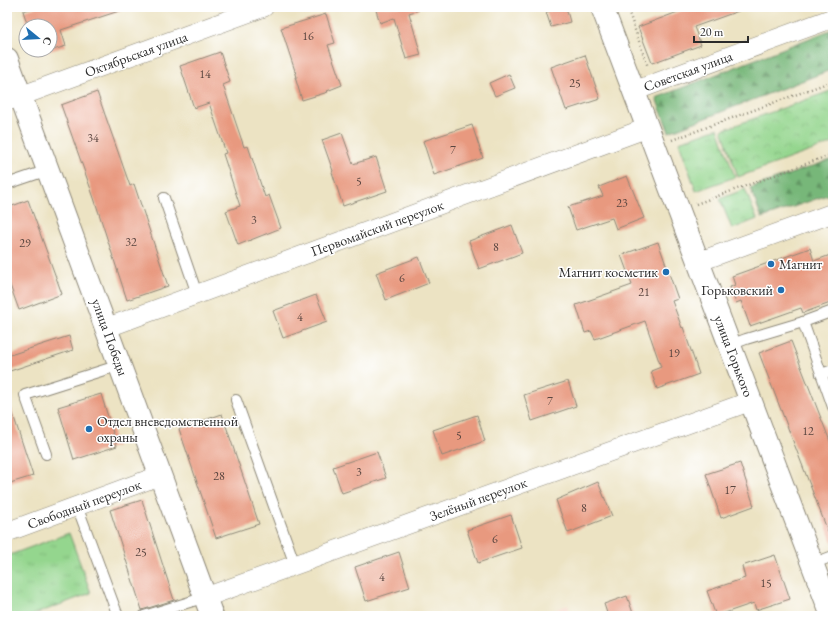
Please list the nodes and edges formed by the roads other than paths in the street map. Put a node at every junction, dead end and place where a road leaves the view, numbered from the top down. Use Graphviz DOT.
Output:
graph roads {
  1 [pos="264,7"];
  2 [pos="602,7"];
  3 [pos="833,18"];
  4 [pos="7,59"];
  5 [pos="634,91"];
  6 [pos="14,99"];
  7 [pos="647,128"];
  8 [pos="48,170"];
  9 [pos="7,184"];
  10 [pos="164,198"];
  11 [pos="833,213"];
  12 [pos="698,262"];
  13 [pos="197,294"];
  14 [pos="833,311"];
  15 [pos="803,322"];
  16 [pos="106,328"];
  17 [pos="730,345"];
  18 [pos="120,365"];
  19 [pos="833,370"];
  20 [pos="821,374"];
  21 [pos="236,400"];
  22 [pos="751,401"];
  23 [pos="833,407"];
  24 [pos="46,454"];
  25 [pos="161,475"];
  26 [pos="77,506"];
  27 [pos="7,532"];
  28 [pos="833,556"];
  29 [pos="812,564"];
  30 [pos="296,565"];
  31 [pos="209,607"];
  32 [pos="118,616"];
  33 [pos="144,616"];
  34 [pos="832,616"];
  1 -- 6 [label="street, Октябрьская улица"];
  2 -- 5 [label="street, улица Горького"];
  3 -- 5 [label="street, Советская улица"];
  4 -- 6 [label="street, улица Победы"];
  5 -- 7 [label="street, улица Горького"];
  6 -- 8 [label="street, улица Победы"];
  7 -- 12 [label="street, улица Горького"];
  7 -- 13 [label="street, Первомайский переулок"];
  8 -- 9 [label="lane"];
  8 -- 16 [label="street, улица Победы"];
  10 -- 13 [label="lane"];
  11 -- 12 [label="street"];
  12 -- 17 [label="street, улица Горького"];
  13 -- 16 [label="street, Первомайский переулок"];
  14 -- 15 [label="lane"];
  15 -- 17 [label="lane"];
  15 -- 20 [label="lane"];
  16 -- 18 [label="street, улица Победы"];
  17 -- 22 [label="street, улица Горького"];
  18 -- 24 [label="lane"];
  18 -- 25 [label="street, улица Победы"];
  19 -- 20 [label="lane"];
  20 -- 23 [label="lane"];
  21 -- 30 [label="lane"];
  22 -- 29 [label="street, улица Горького"];
  22 -- 30 [label="street, Зелёный переулок"];
  25 -- 26 [label="street, Свободный переулок"];
  25 -- 31 [label="street, улица Победы"];
  26 -- 27 [label="street, Свободный переулок"];
  26 -- 32 [label="lane"];
  28 -- 29 [label="lane"];
  29 -- 34 [label="street, улица Горького"];
  30 -- 31 [label="street, Зелёный переулок"];
  31 -- 33 [label="lane"];
}
